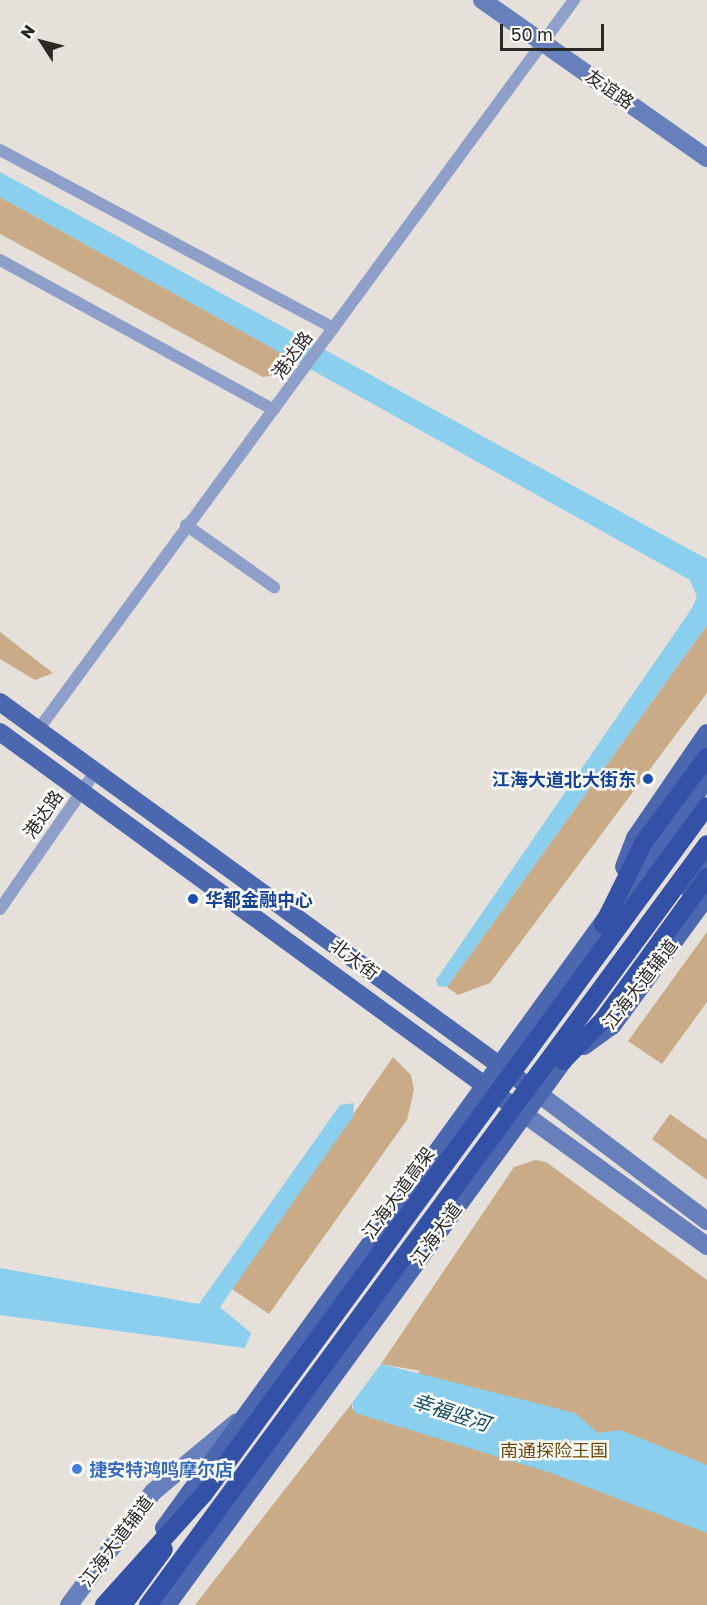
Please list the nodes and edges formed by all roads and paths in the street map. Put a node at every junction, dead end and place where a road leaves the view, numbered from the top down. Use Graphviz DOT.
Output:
graph roads {
  1 [pos="482,0"];
  2 [pos="574,0"];
  3 [pos="544,42"];
  4 [pos="0,150"];
  5 [pos="707,158"];
  6 [pos="0,260"];
  7 [pos="334,328"];
  8 [pos="274,410"];
  9 [pos="186,525"];
  10 [pos="274,587"];
  11 [pos="0,702"];
  12 [pos="38,730"];
  13 [pos="0,732"];
  14 [pos="707,733"];
  15 [pos="707,757"];
  16 [pos="96,771"];
  17 [pos="707,779"];
  18 [pos="81,790"];
  19 [pos="707,806"];
  20 [pos="639,840"];
  21 [pos="707,844"];
  22 [pos="707,864"];
  23 [pos="707,877"];
  24 [pos="707,896"];
  25 [pos="0,909"];
  26 [pos="603,925"];
  27 [pos="563,1061"];
  28 [pos="501,1064"];
  29 [pos="485,1086"];
  30 [pos="539,1094"];
  31 [pos="524,1114"];
  32 [pos="707,1221"];
  33 [pos="707,1246"];
  34 [pos="250,1412"];
  35 [pos="204,1494"];
  36 [pos="69,1605"];
  37 [pos="106,1605"];
  38 [pos="123,1605"];
  39 [pos="148,1605"];
  40 [pos="167,1605"];
  1 -- 3 [label="street, 友谊路"];
  2 -- 3 [label="street, 港达路"];
  3 -- 5 [label="street, 友谊路"];
  3 -- 7 [label="street, 港达路"];
  4 -- 7 [label="street"];
  6 -- 8 [label="street"];
  7 -- 8 [label="street, 港达路"];
  8 -- 9 [label="street, 港达路"];
  9 -- 10 [label="street"];
  9 -- 12 [label="street, 港达路"];
  11 -- 12 [label="main road, 北大街"];
  12 -- 16 [label="main road, 北大街"];
  13 -- 18 [label="main road, 北大街"];
  14 -- 20 [label="main road"];
  15 -- 20 [label="highway"];
  16 -- 18 [label="street, 港达路"];
  16 -- 28 [label="main road, 北大街"];
  17 -- 26 [label="main road"];
  18 -- 25 [label="street, 港达路"];
  18 -- 29 [label="main road, 北大街"];
  19 -- 35 [label="highway, 江海大道高架, bridge"];
  20 -- 26 [label="highway"];
  21 -- 39 [label="highway, bridge"];
  22 -- 27 [label="main road, 江海大道"];
  23 -- 27 [label="highway"];
  24 -- 27 [label="main road, 江海大道辅道"];
  26 -- 28 [label="main road"];
  27 -- 30 [label="main road, 江海大道"];
  28 -- 29 [label="main road"];
  28 -- 30 [label="main road, 北大街"];
  29 -- 31 [label="main road, 北大街"];
  29 -- 34 [label="main road"];
  30 -- 31 [label="main road, 江海大道"];
  30 -- 32 [label="street, 北大街"];
  31 -- 33 [label="street, 北大街"];
  31 -- 40 [label="main road, 江海大道"];
  34 -- 36 [label="street, 江海大道辅道"];
  34 -- 37 [label="main road"];
  35 -- 37 [label="highway, bridge"];
  35 -- 38 [label="highway, 江海大道高架, bridge"];
}
